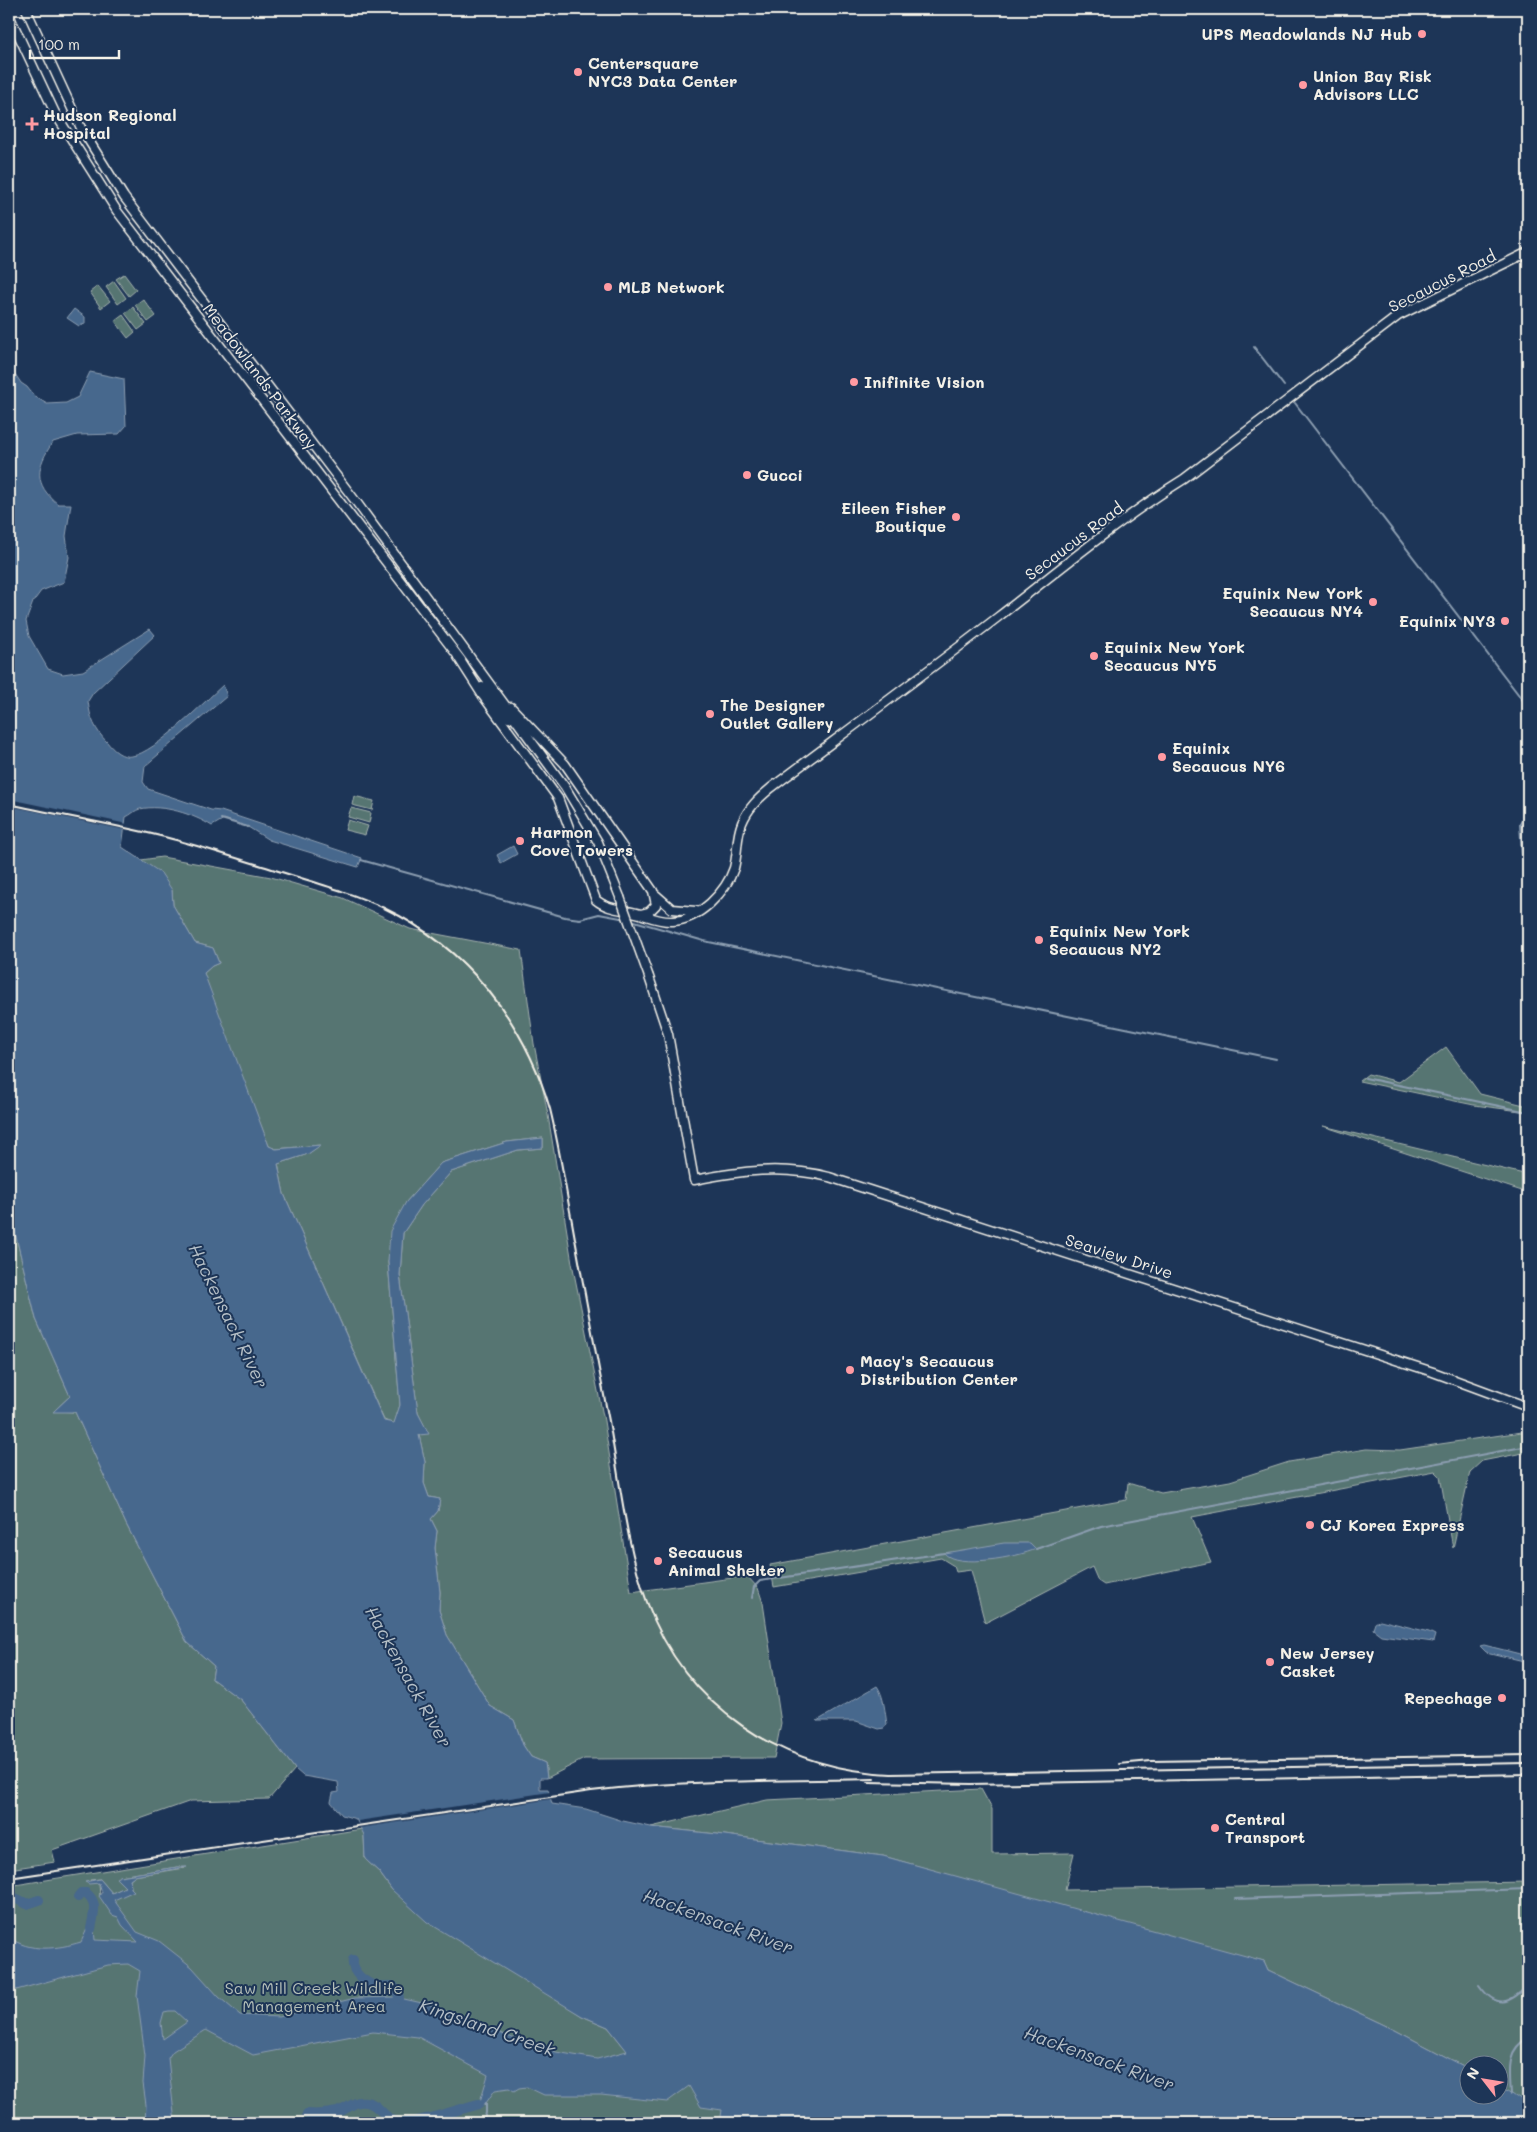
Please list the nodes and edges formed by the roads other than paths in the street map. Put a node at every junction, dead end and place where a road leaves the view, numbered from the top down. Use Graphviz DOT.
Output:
graph roads {
  1 [pos="26,9"];
  2 [pos="9,15"];
  3 [pos="1528,252"];
  4 [pos="458,657"];
  5 [pos="499,696"];
  6 [pos="523,732"];
  7 [pos="653,891"];
  8 [pos="698,911"];
  9 [pos="641,914"];
  10 [pos="694,1180"];
  11 [pos="1528,1407"];
  1 -- 5 [label="main road, Meadowlands Parkway"];
  2 -- 4 [label="main road, Meadowlands Parkway"];
  3 -- 8 [label="main road, Secaucus Road"];
  4 -- 6 [label="main road, Meadowlands Parkway"];
  4 -- 9 [label="main road, Secaucus Road"];
  5 -- 6 [label="main road, Meadowlands Parkway"];
  5 -- 7 [label="main road"];
  6 -- 10 [label="main road, Meadowlands Parkway, bridge"];
  7 -- 8 [label="main road"];
  7 -- 9 [label="main road"];
  8 -- 9 [label="main road, Secaucus Road"];
  10 -- 11 [label="main road, Seaview Drive"];
}
